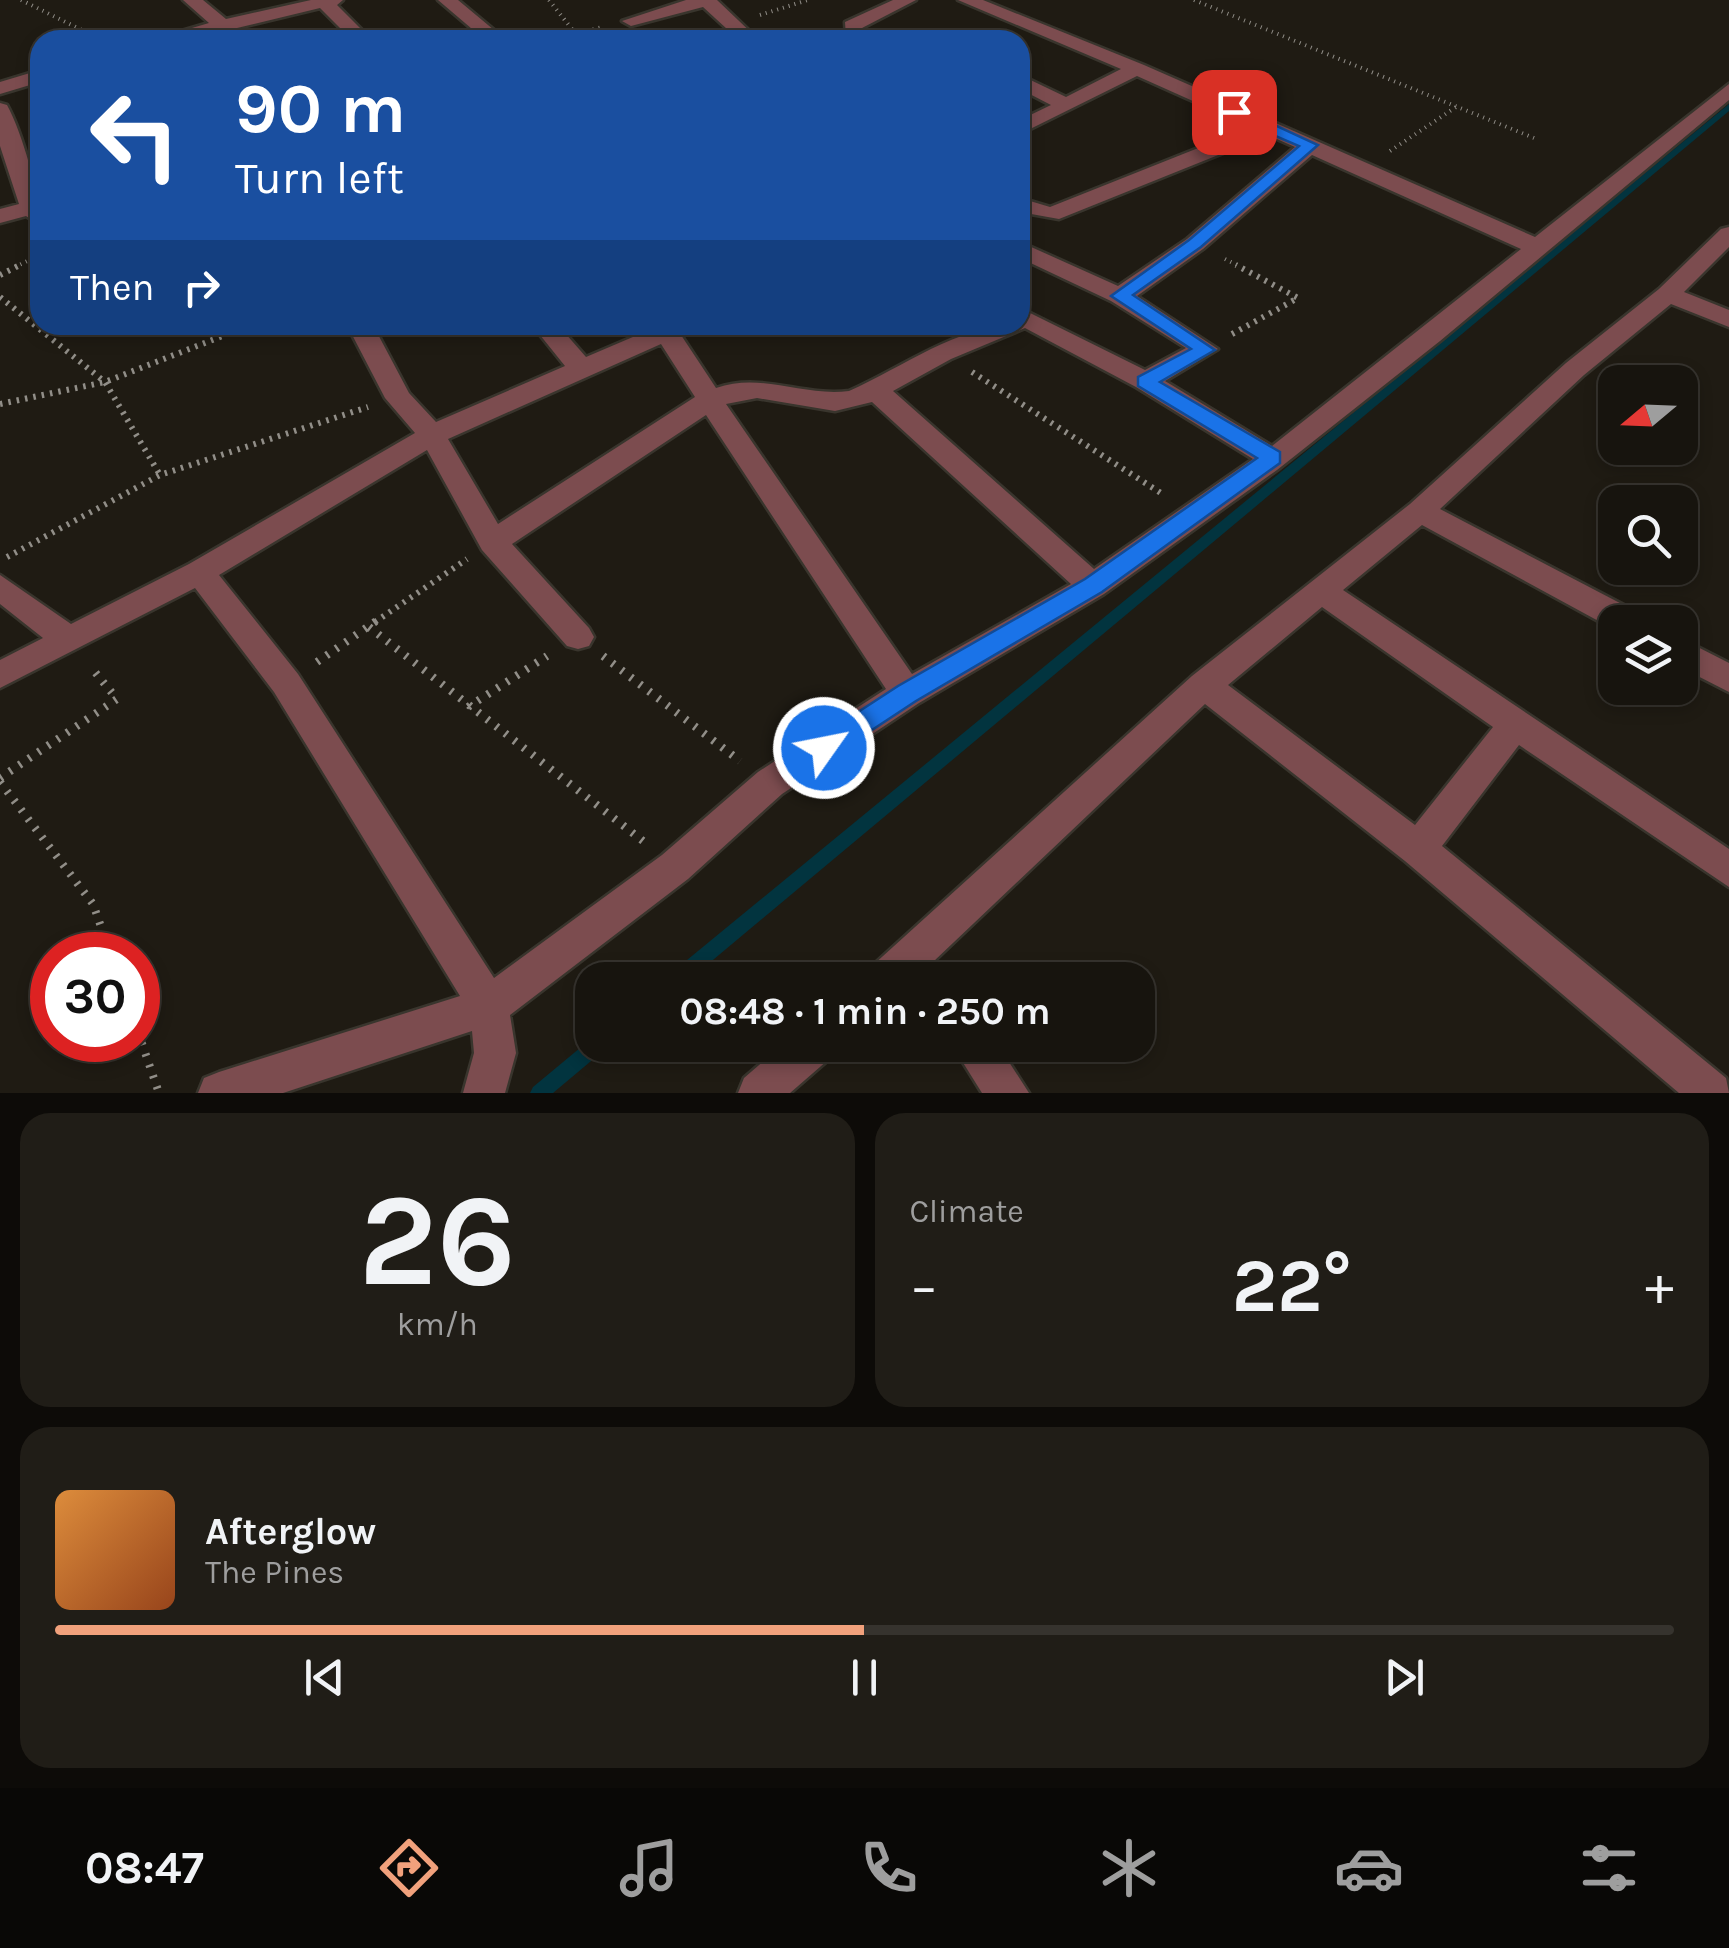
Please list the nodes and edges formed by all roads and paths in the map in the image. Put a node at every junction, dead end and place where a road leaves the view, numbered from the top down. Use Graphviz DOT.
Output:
graph roads {
  1 [pos="33,0"];
  2 [pos="192,0"];
  3 [pos="448,0"];
  4 [pos="549,0"];
  5 [pos="706,0"];
  6 [pos="808,0"];
  7 [pos="907,0"];
  8 [pos="966,0"];
  9 [pos="1194,0"];
  10 [pos="23,1"];
  11 [pos="327,1"];
  12 [pos="631,21"];
  13 [pos="734,23"];
  14 [pos="222,24"];
  15 [pos="82,30"];
  16 [pos="199,30"];
  17 [pos="228,30"];
  18 [pos="354,30"];
  19 [pos="485,30"];
  20 [pos="573,30"];
  21 [pos="741,30"];
  22 [pos="853,30"];
  23 [pos="1137,69"];
  24 [pos="30,79"];
  25 [pos="1030,86"];
  26 [pos="0,88"];
  27 [pos="1729,90"];
  28 [pos="1067,105"];
  29 [pos="1460,105"];
  30 [pos="0,109"];
  31 [pos="1030,123"];
  32 [pos="1270,127"];
  33 [pos="1534,138"];
  34 [pos="1310,145"];
  35 [pos="1367,169"];
  36 [pos="30,199"];
  37 [pos="1030,209"];
  38 [pos="30,214"];
  39 [pos="0,216"];
  40 [pos="1729,234"];
  41 [pos="1195,244"];
  42 [pos="1537,247"];
  43 [pos="1030,254"];
  44 [pos="30,260"];
  45 [pos="0,276"];
  46 [pos="1668,294"];
  47 [pos="1120,296"];
  48 [pos="0,297"];
  49 [pos="1729,319"];
  50 [pos="30,321"];
  51 [pos="1030,321"];
  52 [pos="47,335"];
  53 [pos="222,335"];
  54 [pos="365,335"];
  55 [pos="553,335"];
  56 [pos="657,335"];
  57 [pos="678,335"];
  58 [pos="987,335"];
  59 [pos="1205,350"];
  60 [pos="942,353"];
  61 [pos="580,367"];
  62 [pos="105,382"];
  63 [pos="1145,382"];
  64 [pos="876,390"];
  65 [pos="398,398"];
  66 [pos="710,400"];
  67 [pos="0,404"];
  68 [pos="432,435"];
  69 [pos="1272,458"];
  70 [pos="160,475"];
  71 [pos="1420,512"];
  72 [pos="1196,516"];
  73 [pos="493,542"];
  74 [pos="0,561"];
  75 [pos="200,572"];
  76 [pos="1093,586"];
  77 [pos="0,587"];
  78 [pos="1322,591"];
  79 [pos="1598,606"];
  80 [pos="368,627"];
  81 [pos="578,637"];
  82 [pos="70,641"];
  83 [pos="1698,662"];
  84 [pos="0,675"];
  85 [pos="1729,679"];
  86 [pos="286,683"];
  87 [pos="1204,686"];
  88 [pos="907,694"];
  89 [pos="468,706"];
  90 [pos="1515,724"];
  91 [pos="0,780"];
  92 [pos="770,784"];
  93 [pos="1418,849"];
  94 [pos="676,867"];
  95 [pos="1729,870"];
  96 [pos="103,932"];
  97 [pos="918,962"];
  98 [pos="489,1006"];
  99 [pos="148,1062"];
  100 [pos="794,1062"];
  101 [pos="985,1062"];
  102 [pos="159,1093"];
  103 [pos="219,1093"];
  104 [pos="484,1093"];
  105 [pos="760,1093"];
  106 [pos="1008,1093"];
  107 [pos="1711,1093"];
  1 -- 10 [label="path"];
  2 -- 14 [label="street"];
  3 -- 19 [label="street"];
  4 -- 20 [label="path"];
  5 -- 12 [label="street"];
  5 -- 13 [label="street"];
  6 -- 13 [label="path"];
  7 -- 22 [label="street"];
  8 -- 23 [label="street"];
  9 -- 29 [label="path"];
  10 -- 15 [label="path"];
  11 -- 14 [label="street"];
  11 -- 18 [label="street"];
  13 -- 21 [label="street"];
  14 -- 16 [label="street"];
  14 -- 17 [label="street"];
  23 -- 28 [label="street"];
  23 -- 32 [label="street"];
  24 -- 26 [label="street"];
  25 -- 28 [label="street"];
  27 -- 42 [label="street"];
  28 -- 31 [label="street"];
  29 -- 33 [label="path"];
  29 -- 35 [label="path"];
  30 -- 36 [label="street"];
  32 -- 34 [label="street"];
  32 -- 37 [label="street"];
  34 -- 35 [label="street"];
  34 -- 41 [label="street"];
  35 -- 42 [label="street"];
  38 -- 39 [label="street"];
  40 -- 46 [label="street"];
  41 -- 47 [label="street"];
  41 -- 59 [label="path"];
  42 -- 69 [label="street"];
  43 -- 47 [label="street"];
  44 -- 45 [label="path"];
  46 -- 49 [label="street"];
  46 -- 71 [label="street"];
  47 -- 59 [label="street"];
  48 -- 50 [label="path"];
  51 -- 63 [label="street"];
  52 -- 62 [label="path"];
  53 -- 62 [label="path"];
  54 -- 65 [label="street"];
  55 -- 61 [label="street"];
  56 -- 61 [label="street"];
  57 -- 66 [label="street"];
  58 -- 60 [label="street"];
  59 -- 63 [label="street"];
  60 -- 64 [label="street"];
  60 -- 72 [label="path"];
  61 -- 68 [label="street"];
  62 -- 67 [label="path"];
  62 -- 70 [label="path"];
  63 -- 69 [label="street"];
  64 -- 66 [label="street"];
  64 -- 76 [label="street"];
  65 -- 68 [label="street"];
  65 -- 70 [label="path"];
  66 -- 73 [label="street"];
  66 -- 88 [label="street"];
  68 -- 73 [label="street"];
  68 -- 75 [label="street"];
  69 -- 72 [label="street"];
  70 -- 74 [label="path"];
  71 -- 78 [label="street"];
  71 -- 79 [label="street"];
  72 -- 76 [label="street"];
  73 -- 80 [label="path"];
  73 -- 81 [label="street"];
  75 -- 82 [label="street"];
  75 -- 86 [label="street"];
  76 -- 88 [label="street"];
  77 -- 82 [label="street"];
  78 -- 87 [label="street"];
  78 -- 90 [label="street"];
  80 -- 86 [label="path"];
  80 -- 89 [label="path"];
  81 -- 89 [label="path"];
  81 -- 92 [label="path"];
  82 -- 84 [label="street"];
  82 -- 91 [label="path"];
  83 -- 85 [label="street"];
  86 -- 98 [label="street"];
  87 -- 93 [label="street"];
  87 -- 97 [label="street"];
  88 -- 92 [label="street"];
  89 -- 94 [label="path"];
  90 -- 93 [label="street"];
  90 -- 95 [label="street"];
  91 -- 96 [label="path"];
  92 -- 94 [label="street"];
  93 -- 107 [label="street"];
  94 -- 98 [label="street"];
  98 -- 103 [label="street"];
  98 -- 104 [label="street"];
  99 -- 102 [label="path"];
  100 -- 105 [label="street"];
  101 -- 106 [label="street"];
}
